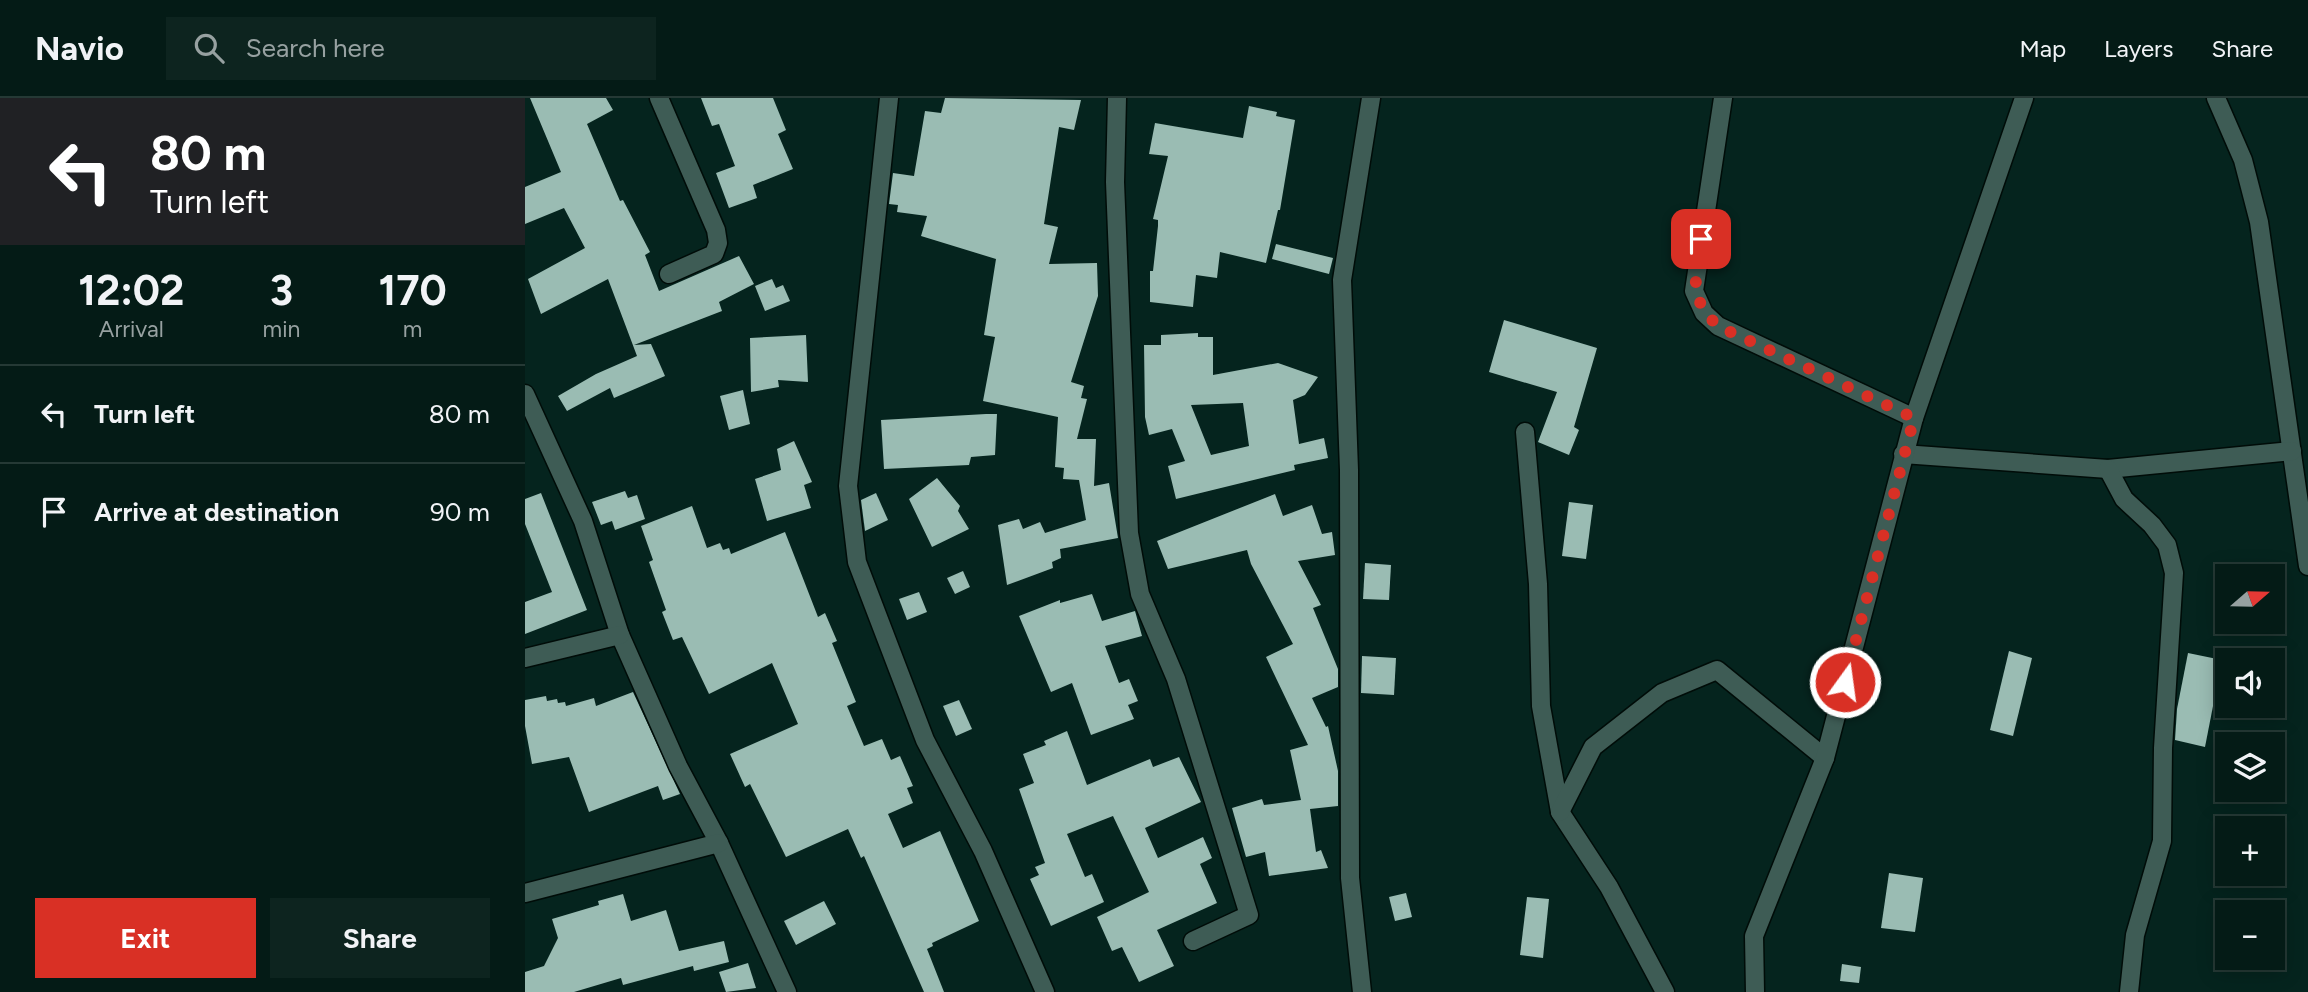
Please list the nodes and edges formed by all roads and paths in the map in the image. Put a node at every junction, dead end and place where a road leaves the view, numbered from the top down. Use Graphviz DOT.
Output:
graph roads {
  1 [pos="659,98"];
  2 [pos="889,98"];
  3 [pos="1117,98"];
  4 [pos="1371,98"];
  5 [pos="1723,98"];
  6 [pos="2024,98"];
  7 [pos="2216,98"];
  8 [pos="669,274"];
  9 [pos="525,394"];
  10 [pos="1914,418"];
  11 [pos="1525,432"];
  12 [pos="2292,452"];
  13 [pos="1903,454"];
  14 [pos="2108,468"];
  15 [pos="2308,566"];
  16 [pos="620,635"];
  17 [pos="525,658"];
  18 [pos="1825,758"];
  19 [pos="1560,812"];
  20 [pos="719,843"];
  21 [pos="525,893"];
  22 [pos="1193,941"];
  23 [pos="787,992"];
  24 [pos="1045,992"];
  25 [pos="1362,992"];
  26 [pos="1665,992"];
  27 [pos="1755,992"];
  28 [pos="2129,992"];
  1 -- 8 [label="street"];
  2 -- 24 [label="street"];
  3 -- 22 [label="street"];
  4 -- 25 [label="street"];
  5 -- 10 [label="street"];
  6 -- 10 [label="street"];
  7 -- 12 [label="street"];
  9 -- 16 [label="street"];
  10 -- 13 [label="street"];
  11 -- 19 [label="street"];
  12 -- 14 [label="street"];
  12 -- 15 [label="street"];
  13 -- 14 [label="street"];
  13 -- 18 [label="street"];
  14 -- 28 [label="street"];
  16 -- 17 [label="street"];
  16 -- 20 [label="street"];
  18 -- 19 [label="street"];
  18 -- 27 [label="street"];
  19 -- 26 [label="street"];
  20 -- 21 [label="street"];
  20 -- 23 [label="street"];
}
